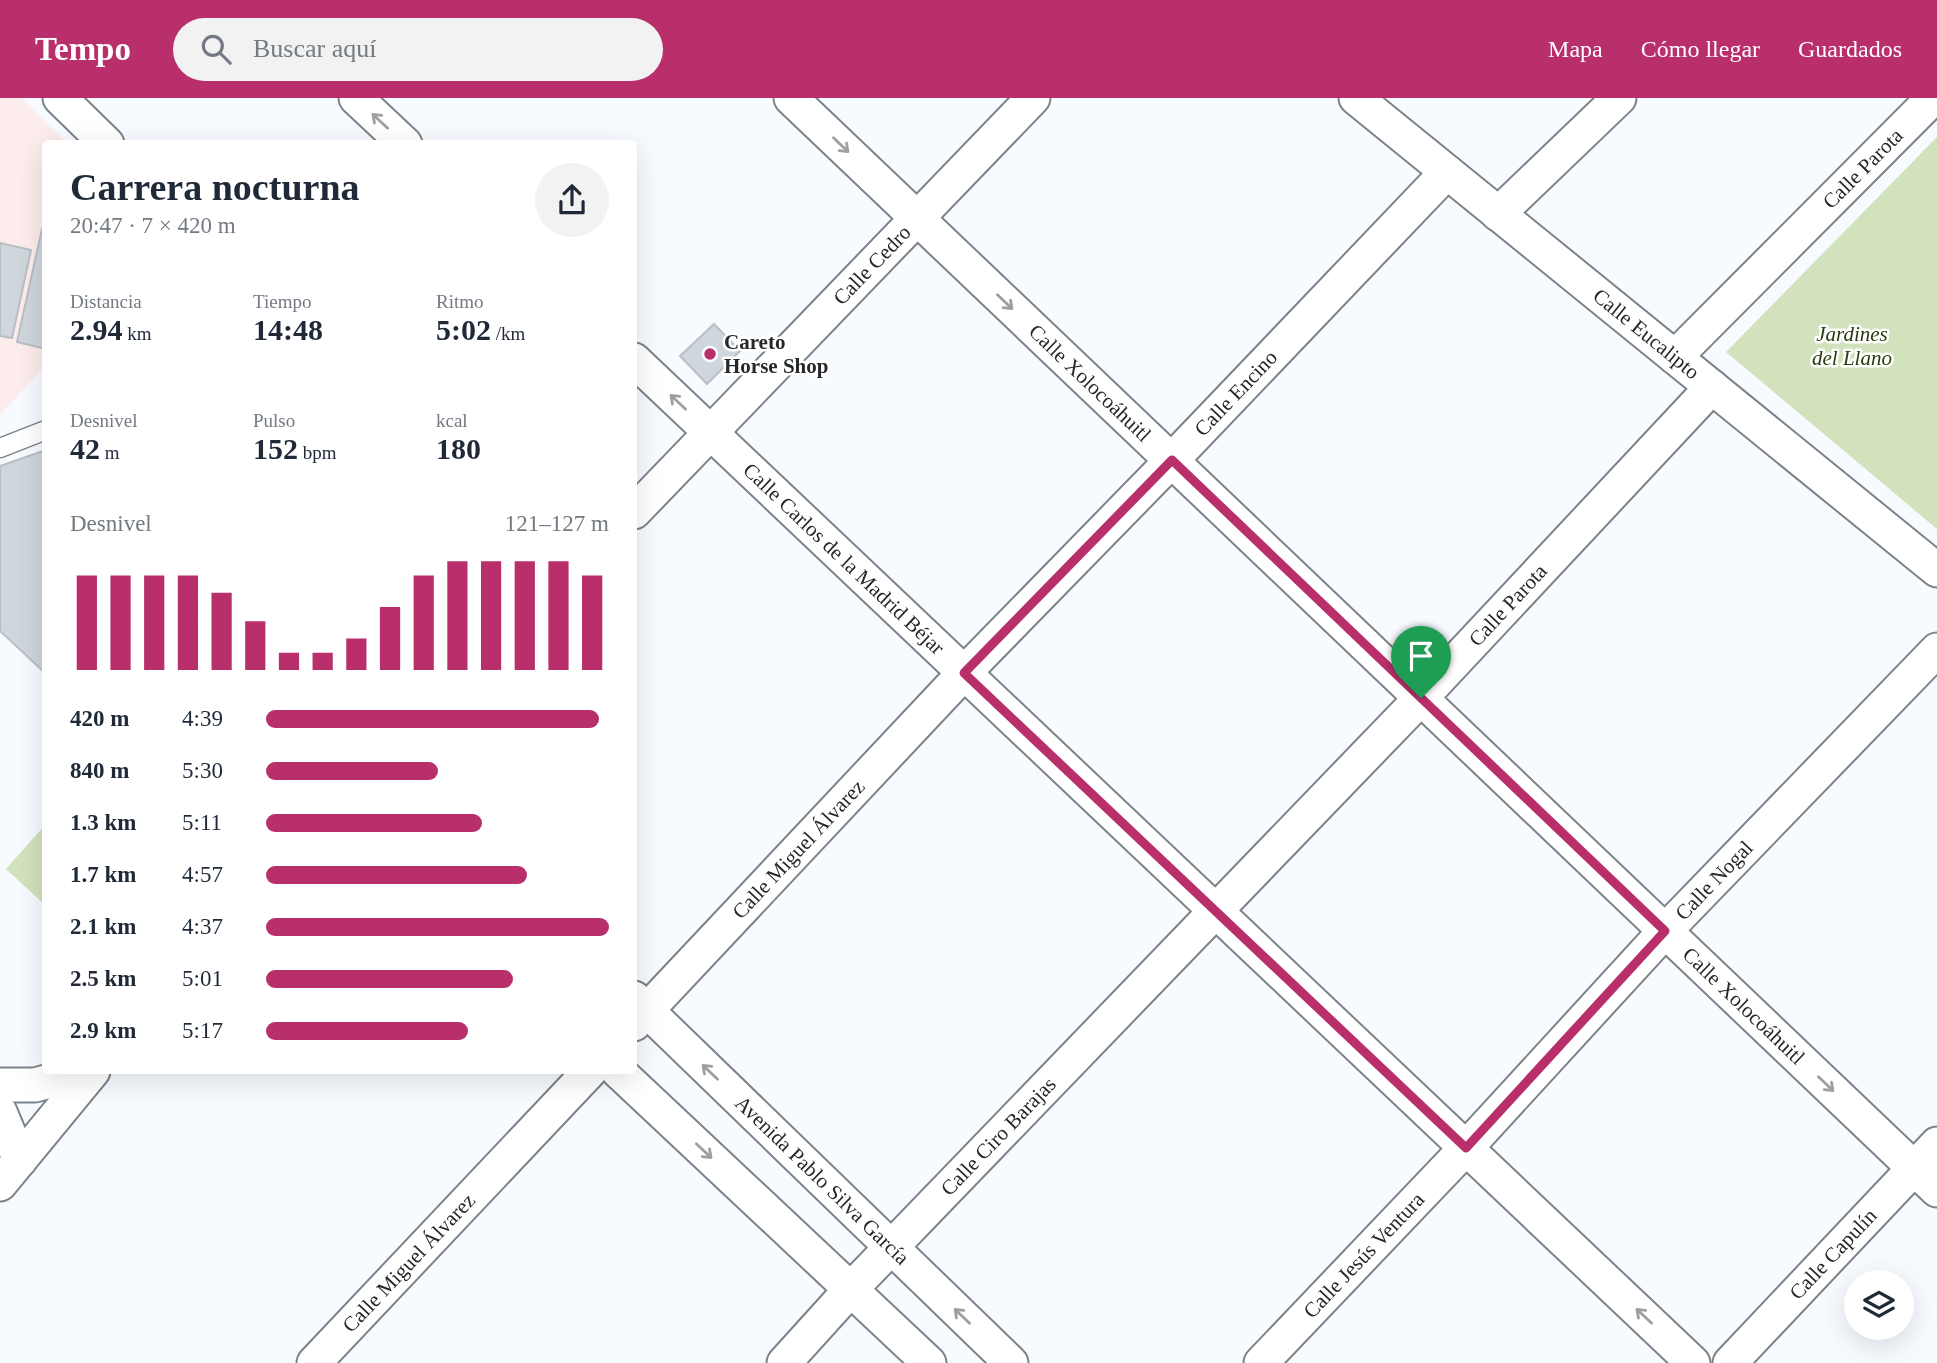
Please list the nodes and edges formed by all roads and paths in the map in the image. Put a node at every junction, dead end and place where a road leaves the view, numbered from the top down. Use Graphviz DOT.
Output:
graph roads {
  1 [pos="60,98"];
  2 [pos="356,98"];
  3 [pos="791,98"];
  4 [pos="1033,98"];
  5 [pos="1356,98"];
  6 [pos="1619,98"];
  7 [pos="1933,98"];
  8 [pos="103,140"];
  9 [pos="401,140"];
  10 [pos="1447,172"];
  11 [pos="1498,214"];
  12 [pos="917,218"];
  13 [pos="1675,357"];
  14 [pos="637,363"];
  15 [pos="1712,387"];
  16 [pos="42,432"];
  17 [pos="710,433"];
  18 [pos="0,448"];
  19 [pos="1172,460"];
  20 [pos="637,509"];
  21 [pos="1937,570"];
  22 [pos="1937,650"];
  23 [pos="964,673"];
  24 [pos="1421,698"];
  25 [pos="1216,912"];
  26 [pos="1665,931"];
  27 [pos="638,1011"];
  28 [pos="75,1074"];
  29 [pos="91,1074"];
  30 [pos="587,1074"];
  31 [pos="621,1074"];
  32 [pos="0,1085"];
  33 [pos="0,1112"];
  34 [pos="1937,1144"];
  35 [pos="1466,1148"];
  36 [pos="10,1172"];
  37 [pos="1926,1179"];
  38 [pos="892,1248"];
  39 [pos="851,1289"];
  40 [pos="314,1363"];
  41 [pos="784,1363"];
  42 [pos="929,1363"];
  43 [pos="1011,1363"];
  44 [pos="1261,1363"];
  45 [pos="1693,1363"];
  46 [pos="1730,1363"];
  1 -- 8 [label="street"];
  9 -- 2 [label="street, one-way"];
  3 -- 12 [label="street, Calle Xolocoáhuitl, one-way"];
  4 -- 12 [label="street, Calle Cedro"];
  5 -- 10 [label="street, Calle Eucalipto"];
  6 -- 11 [label="street"];
  7 -- 13 [label="street, Calle Parota"];
  10 -- 11 [label="street, Calle Eucalipto"];
  10 -- 19 [label="street, Calle Encino"];
  11 -- 13 [label="street, Calle Eucalipto"];
  12 -- 17 [label="street, Calle Cedro"];
  12 -- 19 [label="street, Calle Xolocoáhuitl, one-way"];
  13 -- 15 [label="street, Calle Eucalipto"];
  17 -- 14 [label="street, Calle Carlos de la Madrid Béjar, one-way"];
  15 -- 21 [label="street, Calle Eucalipto"];
  15 -- 24 [label="street, Calle Parota"];
  16 -- 18 [label="lane"];
  17 -- 20 [label="street, Calle Cedro"];
  17 -- 23 [label="street, Calle Carlos de la Madrid Béjar"];
  19 -- 23 [label="street, Calle Encino"];
  19 -- 24 [label="street, Calle Xolocoáhuitl"];
  22 -- 26 [label="street, Calle Nogal"];
  23 -- 25 [label="street, Calle Carlos de la Madrid Béjar"];
  23 -- 27 [label="street, Calle Miguel Álvarez"];
  24 -- 25 [label="street, Calle Parota"];
  24 -- 26 [label="street, Calle Xolocoáhuitl"];
  25 -- 35 [label="street, Calle Carlos de la Madrid Béjar"];
  25 -- 38 [label="street, Calle Ciro Barajas"];
  26 -- 35 [label="street, Calle Nogal"];
  26 -- 37 [label="street, Calle Xolocoáhuitl, one-way"];
  38 -- 27 [label="street, Avenida Pablo Silva García, one-way"];
  28 -- 32 [label="street"];
  29 -- 36 [label="street"];
  30 -- 40 [label="street, Calle Miguel Álvarez"];
  31 -- 39 [label="street, one-way"];
  33 -- 36 [label="street"];
  34 -- 37 [label="street, Calle Capulín"];
  35 -- 44 [label="street, Calle Jesús Ventura"];
  45 -- 35 [label="street, Calle Carlos de la Madrid Béjar, one-way"];
  37 -- 46 [label="street, Calle Capulín"];
  38 -- 39 [label="street, Calle Ciro Barajas"];
  43 -- 38 [label="street, Avenida Pablo Silva García, one-way"];
  39 -- 41 [label="street, Calle Ciro Barajas"];
  39 -- 42 [label="street"];
}
